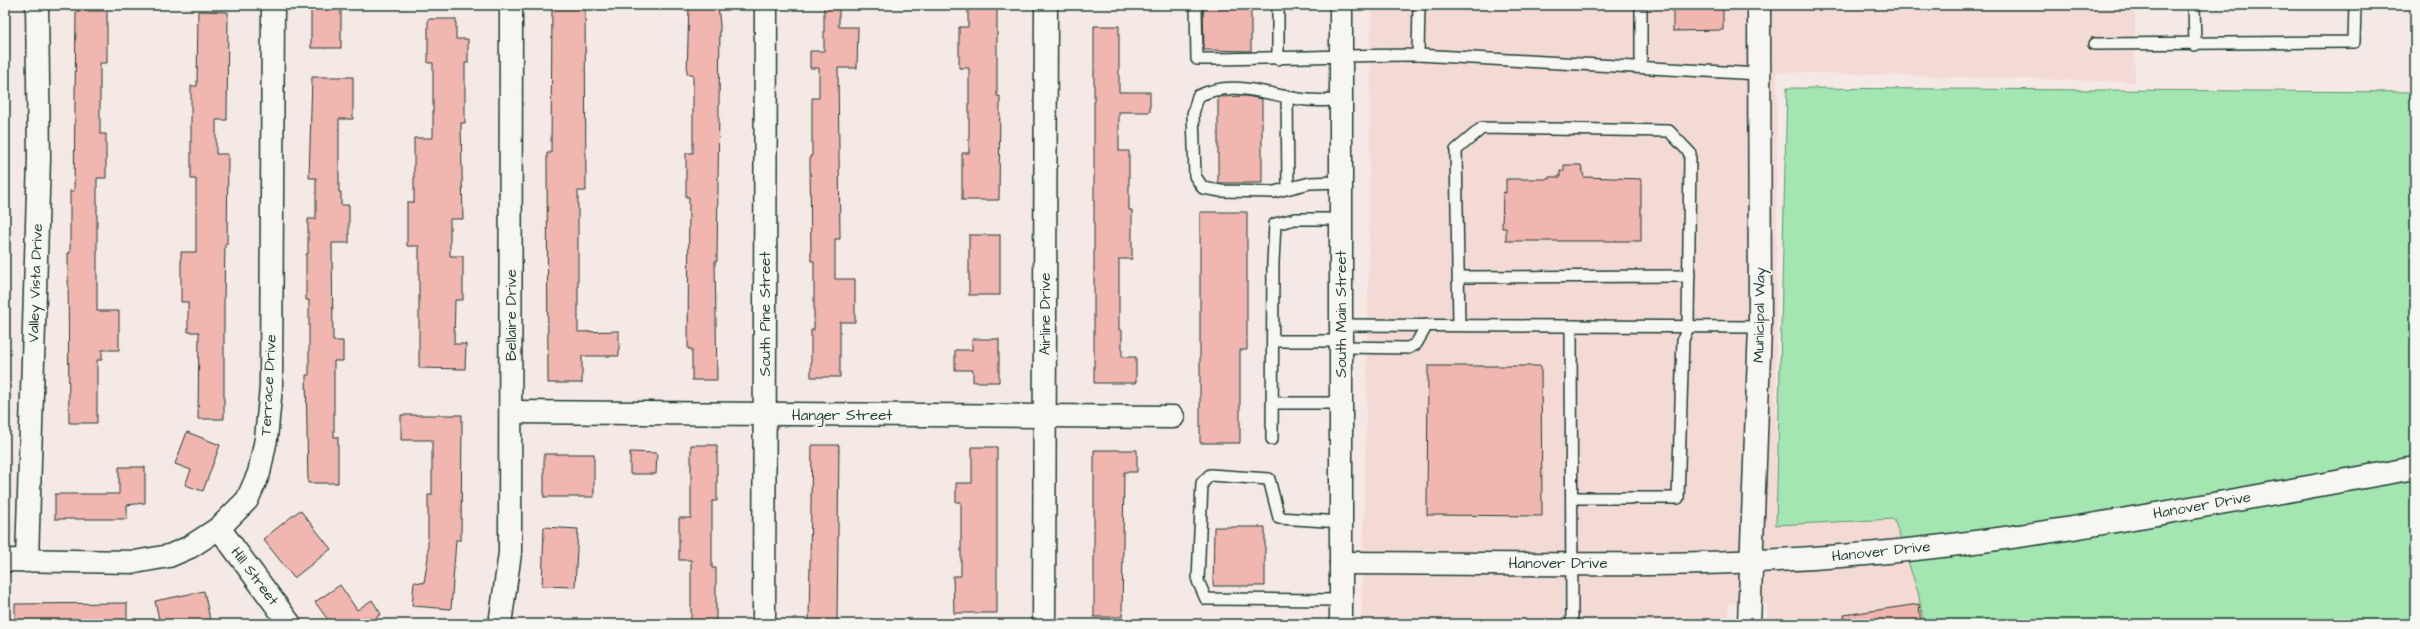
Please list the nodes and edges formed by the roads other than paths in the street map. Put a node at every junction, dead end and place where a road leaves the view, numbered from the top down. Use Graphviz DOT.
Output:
graph roads {
  1 [pos="37,5"];
  2 [pos="273,5"];
  3 [pos="512,5"];
  4 [pos="766,5"];
  5 [pos="1046,5"];
  6 [pos="1196,5"];
  7 [pos="1278,5"];
  8 [pos="1341,5"];
  9 [pos="1419,5"];
  10 [pos="1641,5"];
  11 [pos="1759,5"];
  12 [pos="2194,5"];
  13 [pos="2355,5"];
  14 [pos="2094,44"];
  15 [pos="2194,45"];
  16 [pos="1341,54"];
  17 [pos="1418,55"];
  18 [pos="1278,59"];
  19 [pos="1641,66"];
  20 [pos="1759,74"];
  21 [pos="1288,96"];
  22 [pos="1341,100"];
  23 [pos="1341,182"];
  24 [pos="1288,188"];
  25 [pos="1341,219"];
  26 [pos="1689,276"];
  27 [pos="1459,277"];
  28 [pos="1427,325"];
  29 [pos="1459,325"];
  30 [pos="1571,326"];
  31 [pos="1688,327"];
  32 [pos="1760,327"];
  33 [pos="1341,338"];
  34 [pos="1274,341"];
  35 [pos="1273,403"];
  36 [pos="1341,403"];
  37 [pos="512,412"];
  38 [pos="764,414"];
  39 [pos="1045,416"];
  40 [pos="1173,416"];
  41 [pos="1272,439"];
  42 [pos="2415,468"];
  43 [pos="1572,498"];
  44 [pos="1341,522"];
  45 [pos="219,528"];
  46 [pos="5,560"];
  47 [pos="27,561"];
  48 [pos="1751,561"];
  49 [pos="1341,563"];
  50 [pos="1572,563"];
  51 [pos="1341,600"];
  52 [pos="290,624"];
  53 [pos="500,624"];
  54 [pos="764,624"];
  55 [pos="1044,624"];
  56 [pos="1341,624"];
  57 [pos="1572,624"];
  58 [pos="1749,624"];
  1 -- 47 [label="street, Valley Vista Drive"];
  2 -- 45 [label="street, Terrace Drive"];
  3 -- 37 [label="street, Bellaire Drive"];
  4 -- 38 [label="street, South Pine Street"];
  5 -- 39 [label="street, Airline Drive"];
  6 -- 18 [label="lane"];
  7 -- 18 [label="lane"];
  8 -- 16 [label="street, South Main Street"];
  9 -- 17 [label="lane"];
  10 -- 19 [label="lane"];
  11 -- 20 [label="street, Municipal Way"];
  12 -- 15 [label="lane"];
  13 -- 15 [label="lane"];
  14 -- 15 [label="lane"];
  16 -- 17 [label="lane"];
  16 -- 18 [label="lane"];
  16 -- 22 [label="street, South Main Street"];
  17 -- 19 [label="lane"];
  19 -- 20 [label="lane"];
  20 -- 32 [label="street, Municipal Way"];
  21 -- 22 [label="lane"];
  21 -- 24 [label="lane"];
  21 -- 24 [label="lane"];
  22 -- 23 [label="street, South Main Street"];
  23 -- 24 [label="lane"];
  23 -- 25 [label="street, South Main Street"];
  25 -- 33 [label="street, South Main Street"];
  25 -- 34 [label="lane"];
  26 -- 27 [label="lane"];
  26 -- 27 [label="lane"];
  26 -- 31 [label="lane"];
  27 -- 29 [label="lane"];
  28 -- 29 [label="lane"];
  28 -- 33 [label="lane"];
  28 -- 33 [label="lane"];
  29 -- 30 [label="lane"];
  30 -- 31 [label="lane"];
  30 -- 43 [label="lane"];
  31 -- 32 [label="lane"];
  31 -- 43 [label="lane"];
  32 -- 48 [label="street, Municipal Way"];
  33 -- 34 [label="lane"];
  33 -- 36 [label="street, South Main Street"];
  34 -- 35 [label="lane"];
  35 -- 36 [label="lane"];
  35 -- 41 [label="lane"];
  36 -- 44 [label="street, South Main Street"];
  37 -- 38 [label="street, Hanger Street"];
  37 -- 53 [label="street, Bellaire Drive"];
  38 -- 39 [label="street, Hanger Street"];
  38 -- 54 [label="street, South Pine Street"];
  39 -- 40 [label="street, Hanger Street"];
  39 -- 55 [label="street, Airline Drive"];
  42 -- 48 [label="street, Hanover Drive"];
  43 -- 50 [label="lane"];
  44 -- 49 [label="street, South Main Street"];
  44 -- 51 [label="lane"];
  45 -- 47 [label="street, Terrace Drive"];
  45 -- 52 [label="street, Hill Street"];
  46 -- 47 [label="street, Terrace Drive"];
  48 -- 50 [label="street, Hanover Drive"];
  48 -- 58 [label="street, Municipal Way"];
  49 -- 50 [label="street, Hanover Drive"];
  49 -- 51 [label="street, South Main Street"];
  50 -- 57 [label="lane"];
  51 -- 56 [label="street, South Main Street"];
}
